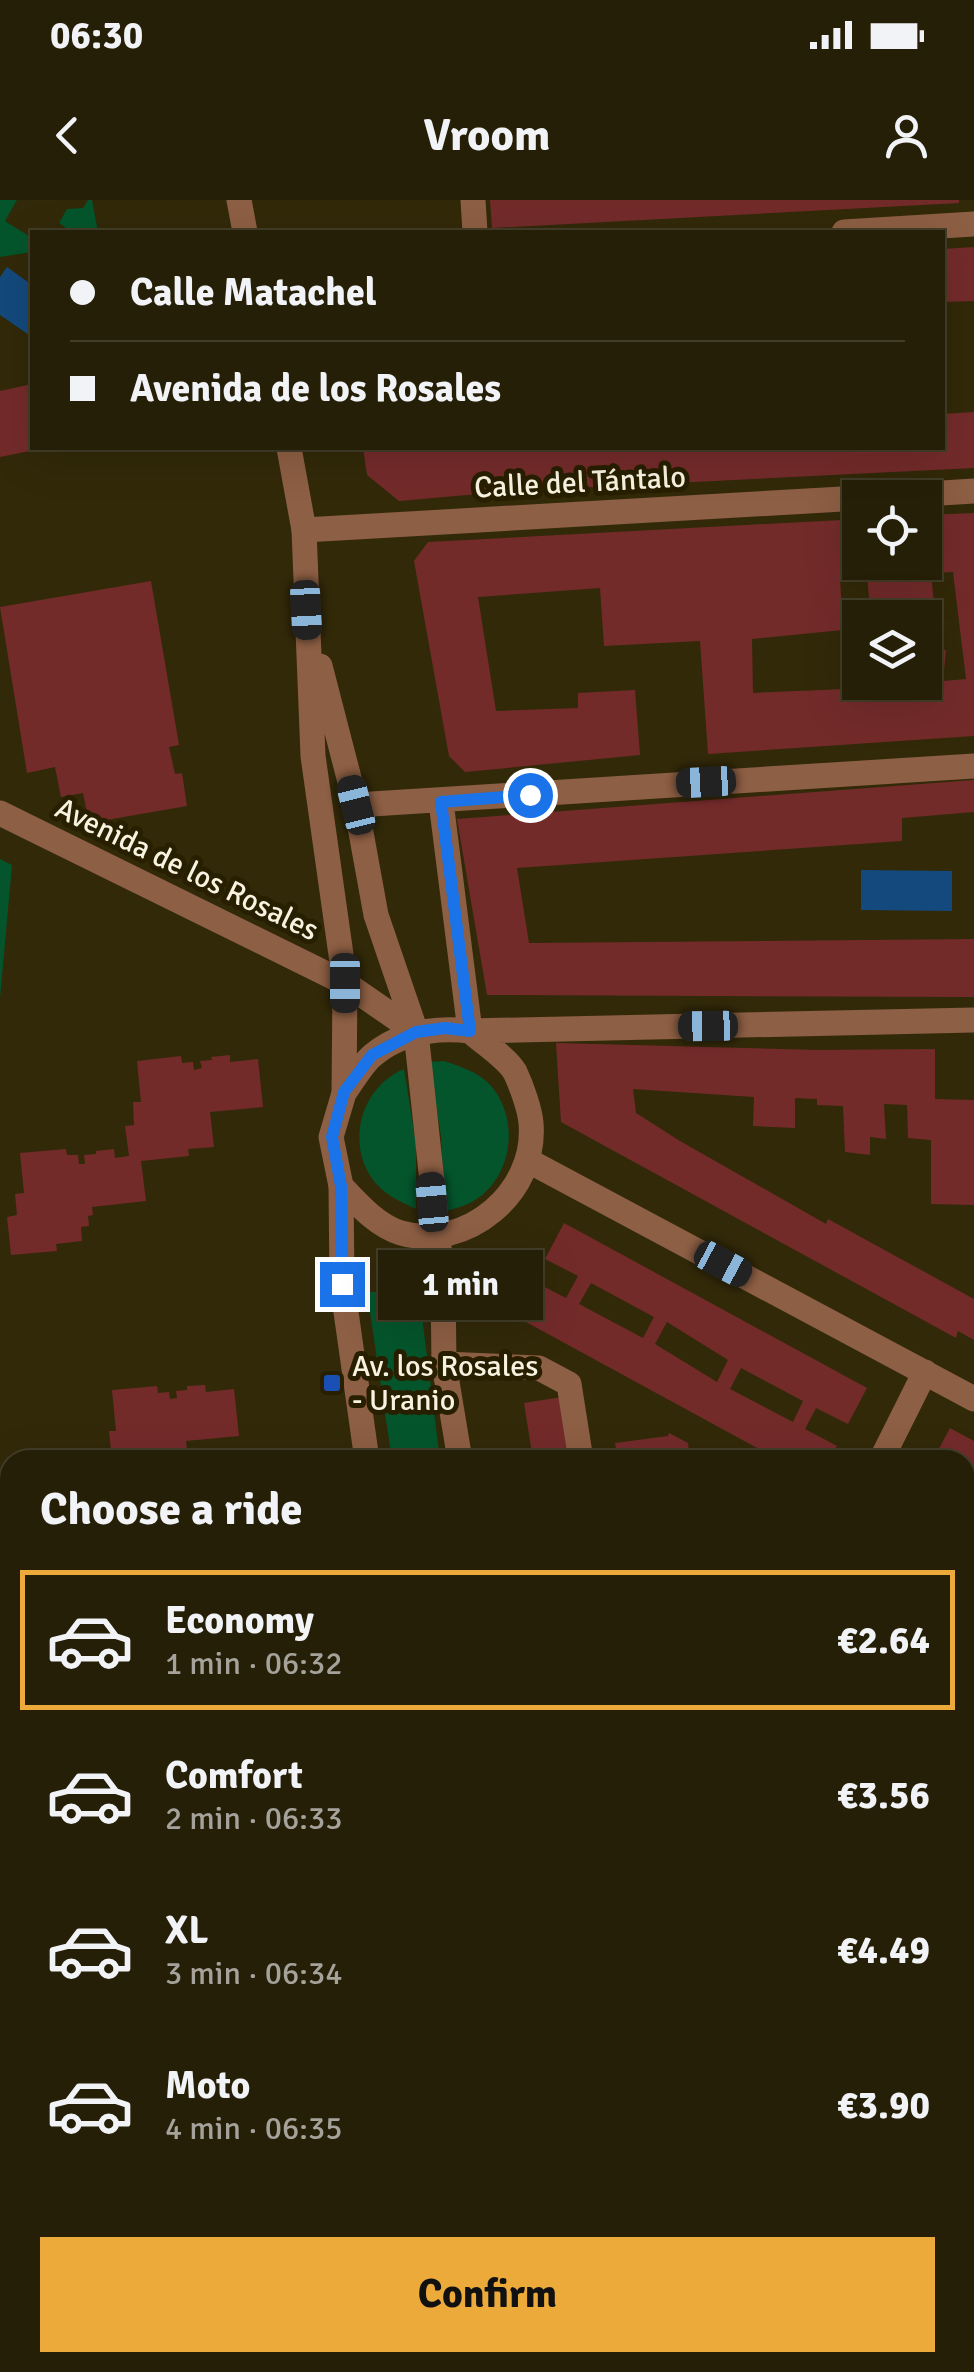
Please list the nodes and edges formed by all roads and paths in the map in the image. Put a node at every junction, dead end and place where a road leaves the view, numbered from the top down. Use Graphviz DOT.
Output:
graph roads {
  1 [pos="238,200"];
  2 [pos="473,200"];
  3 [pos="974,224"];
  4 [pos="245,230"];
  5 [pos="475,230"];
  6 [pos="876,230"];
  7 [pos="289,450"];
  8 [pos="974,491"];
  9 [pos="942,493"];
  10 [pos="842,499"];
  11 [pos="304,530"];
  12 [pos="306,610"];
  13 [pos="974,766"];
  14 [pos="441,802"];
  15 [pos="356,805"];
  16 [pos="0,813"];
  17 [pos="345,983"];
  18 [pos="974,1020"];
  19 [pos="470,1031"];
  20 [pos="416,1032"];
  21 [pos="344,1092"];
  22 [pos="527,1160"];
  23 [pos="341,1186"];
  24 [pos="436,1238"];
  25 [pos="444,1364"];
  26 [pos="925,1372"];
  27 [pos="974,1399"];
  28 [pos="366,1450"];
  29 [pos="458,1450"];
  30 [pos="580,1450"];
  31 [pos="886,1450"];
  1 -- 4 [label="street"];
  2 -- 5 [label="street"];
  3 -- 6 [label="street"];
  7 -- 11 [label="street, Avenida de los Rosales"];
  8 -- 9 [label="street, Calle del Tántalo"];
  10 -- 11 [label="street, Calle del Tántalo"];
  11 -- 12 [label="street, Avenida de los Rosales"];
  12 -- 15 [label="street, Avenida de los Rosales"];
  12 -- 17 [label="street, Avenida de los Rosales"];
  13 -- 14 [label="street"];
  14 -- 15 [label="street"];
  14 -- 19 [label="street"];
  15 -- 20 [label="street, Avenida de los Rosales"];
  16 -- 17 [label="street, Avenida de los Rosales"];
  17 -- 20 [label="street, Avenida de los Rosales"];
  17 -- 21 [label="street, Avenida de los Rosales"];
  18 -- 19 [label="street, Avenida de los Rosales"];
  19 -- 20 [label="street, Avenida de los Rosales"];
  19 -- 22 [label="street"];
  20 -- 21 [label="street, Avenida de los Rosales"];
  20 -- 24 [label="street, Avenida de los Rosales"];
  21 -- 23 [label="street, Avenida de los Rosales"];
  22 -- 24 [label="street"];
  22 -- 26 [label="street"];
  23 -- 24 [label="street"];
  23 -- 28 [label="street, Avenida de los Rosales"];
  24 -- 25 [label="street, Avenida de los Rosales"];
  25 -- 29 [label="street, Avenida de los Rosales"];
  25 -- 30 [label="street"];
  26 -- 27 [label="street"];
  26 -- 31 [label="street"];
}
